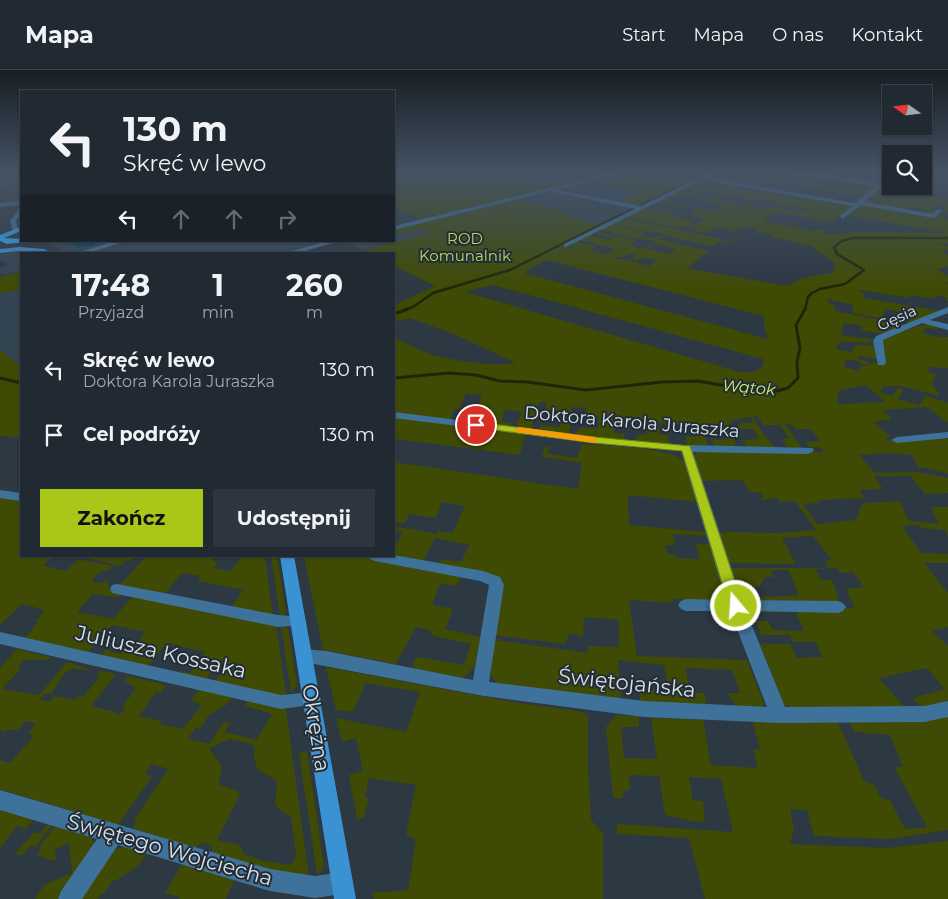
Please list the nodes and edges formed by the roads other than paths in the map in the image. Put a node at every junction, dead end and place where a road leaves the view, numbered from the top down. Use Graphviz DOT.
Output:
graph roads {
  1 [pos="940,210"];
  2 [pos="19,211"];
  3 [pos="465,211"];
  4 [pos="637,211"];
  5 [pos="850,211"];
  6 [pos="901,211"];
  7 [pos="842,217"];
  8 [pos="18,228"];
  9 [pos="395,228"];
  10 [pos="20,242"];
  11 [pos="36,242"];
  12 [pos="120,242"];
  13 [pos="332,242"];
  14 [pos="0,243"];
  15 [pos="566,246"];
  16 [pos="47,252"];
  17 [pos="83,252"];
  18 [pos="292,252"];
  19 [pos="948,310"];
  20 [pos="922,321"];
  21 [pos="948,328"];
  22 [pos="881,363"];
  23 [pos="395,415"];
  24 [pos="948,435"];
  25 [pos="897,440"];
  26 [pos="686,448"];
  27 [pos="808,450"];
  28 [pos="0,494"];
  29 [pos="20,498"];
  30 [pos="288,557"];
  31 [pos="380,557"];
  32 [pos="117,589"];
  33 [pos="686,605"];
  34 [pos="736,606"];
  35 [pos="838,607"];
  36 [pos="298,621"];
  37 [pos="0,638"];
  38 [pos="304,656"];
  39 [pos="480,688"];
  40 [pos="312,699"];
  41 [pos="948,709"];
  42 [pos="778,715"];
  43 [pos="0,800"];
  44 [pos="113,834"];
  45 [pos="343,891"];
  46 [pos="69,899"];
  1 -- 6 [label="street"];
  2 -- 8 [label="street"];
  3 -- 9 [label="street"];
  4 -- 15 [label="street"];
  5 -- 7 [label="street"];
  8 -- 14 [label="main road"];
  10 -- 14 [label="main road"];
  10 -- 16 [label="street"];
  11 -- 16 [label="street"];
  12 -- 17 [label="street"];
  13 -- 18 [label="street"];
  14 -- 16 [label="street"];
  19 -- 20 [label="street, Gęsia"];
  20 -- 21 [label="street"];
  20 -- 22 [label="street, Gęsia"];
  23 -- 26 [label="street, Doktora Karola Juraszka"];
  24 -- 25 [label="street"];
  26 -- 27 [label="street, Doktora Karola Juraszka"];
  26 -- 34 [label="street"];
  28 -- 29 [label="street"];
  30 -- 36 [label="street, Okrężna"];
  31 -- 39 [label="street"];
  32 -- 36 [label="street"];
  33 -- 34 [label="street"];
  34 -- 35 [label="street"];
  34 -- 42 [label="street"];
  36 -- 38 [label="street, Okrężna"];
  37 -- 40 [label="street, Juliusza Kossaka"];
  38 -- 39 [label="street, Świętojańska"];
  38 -- 40 [label="street, Okrężna"];
  39 -- 42 [label="street, Świętojańska"];
  40 -- 45 [label="street, Okrężna"];
  41 -- 42 [label="street, Świętojańska"];
  43 -- 44 [label="street, Świętego Wojciecha"];
  44 -- 45 [label="street, Świętego Wojciecha"];
  44 -- 46 [label="street"];
}
